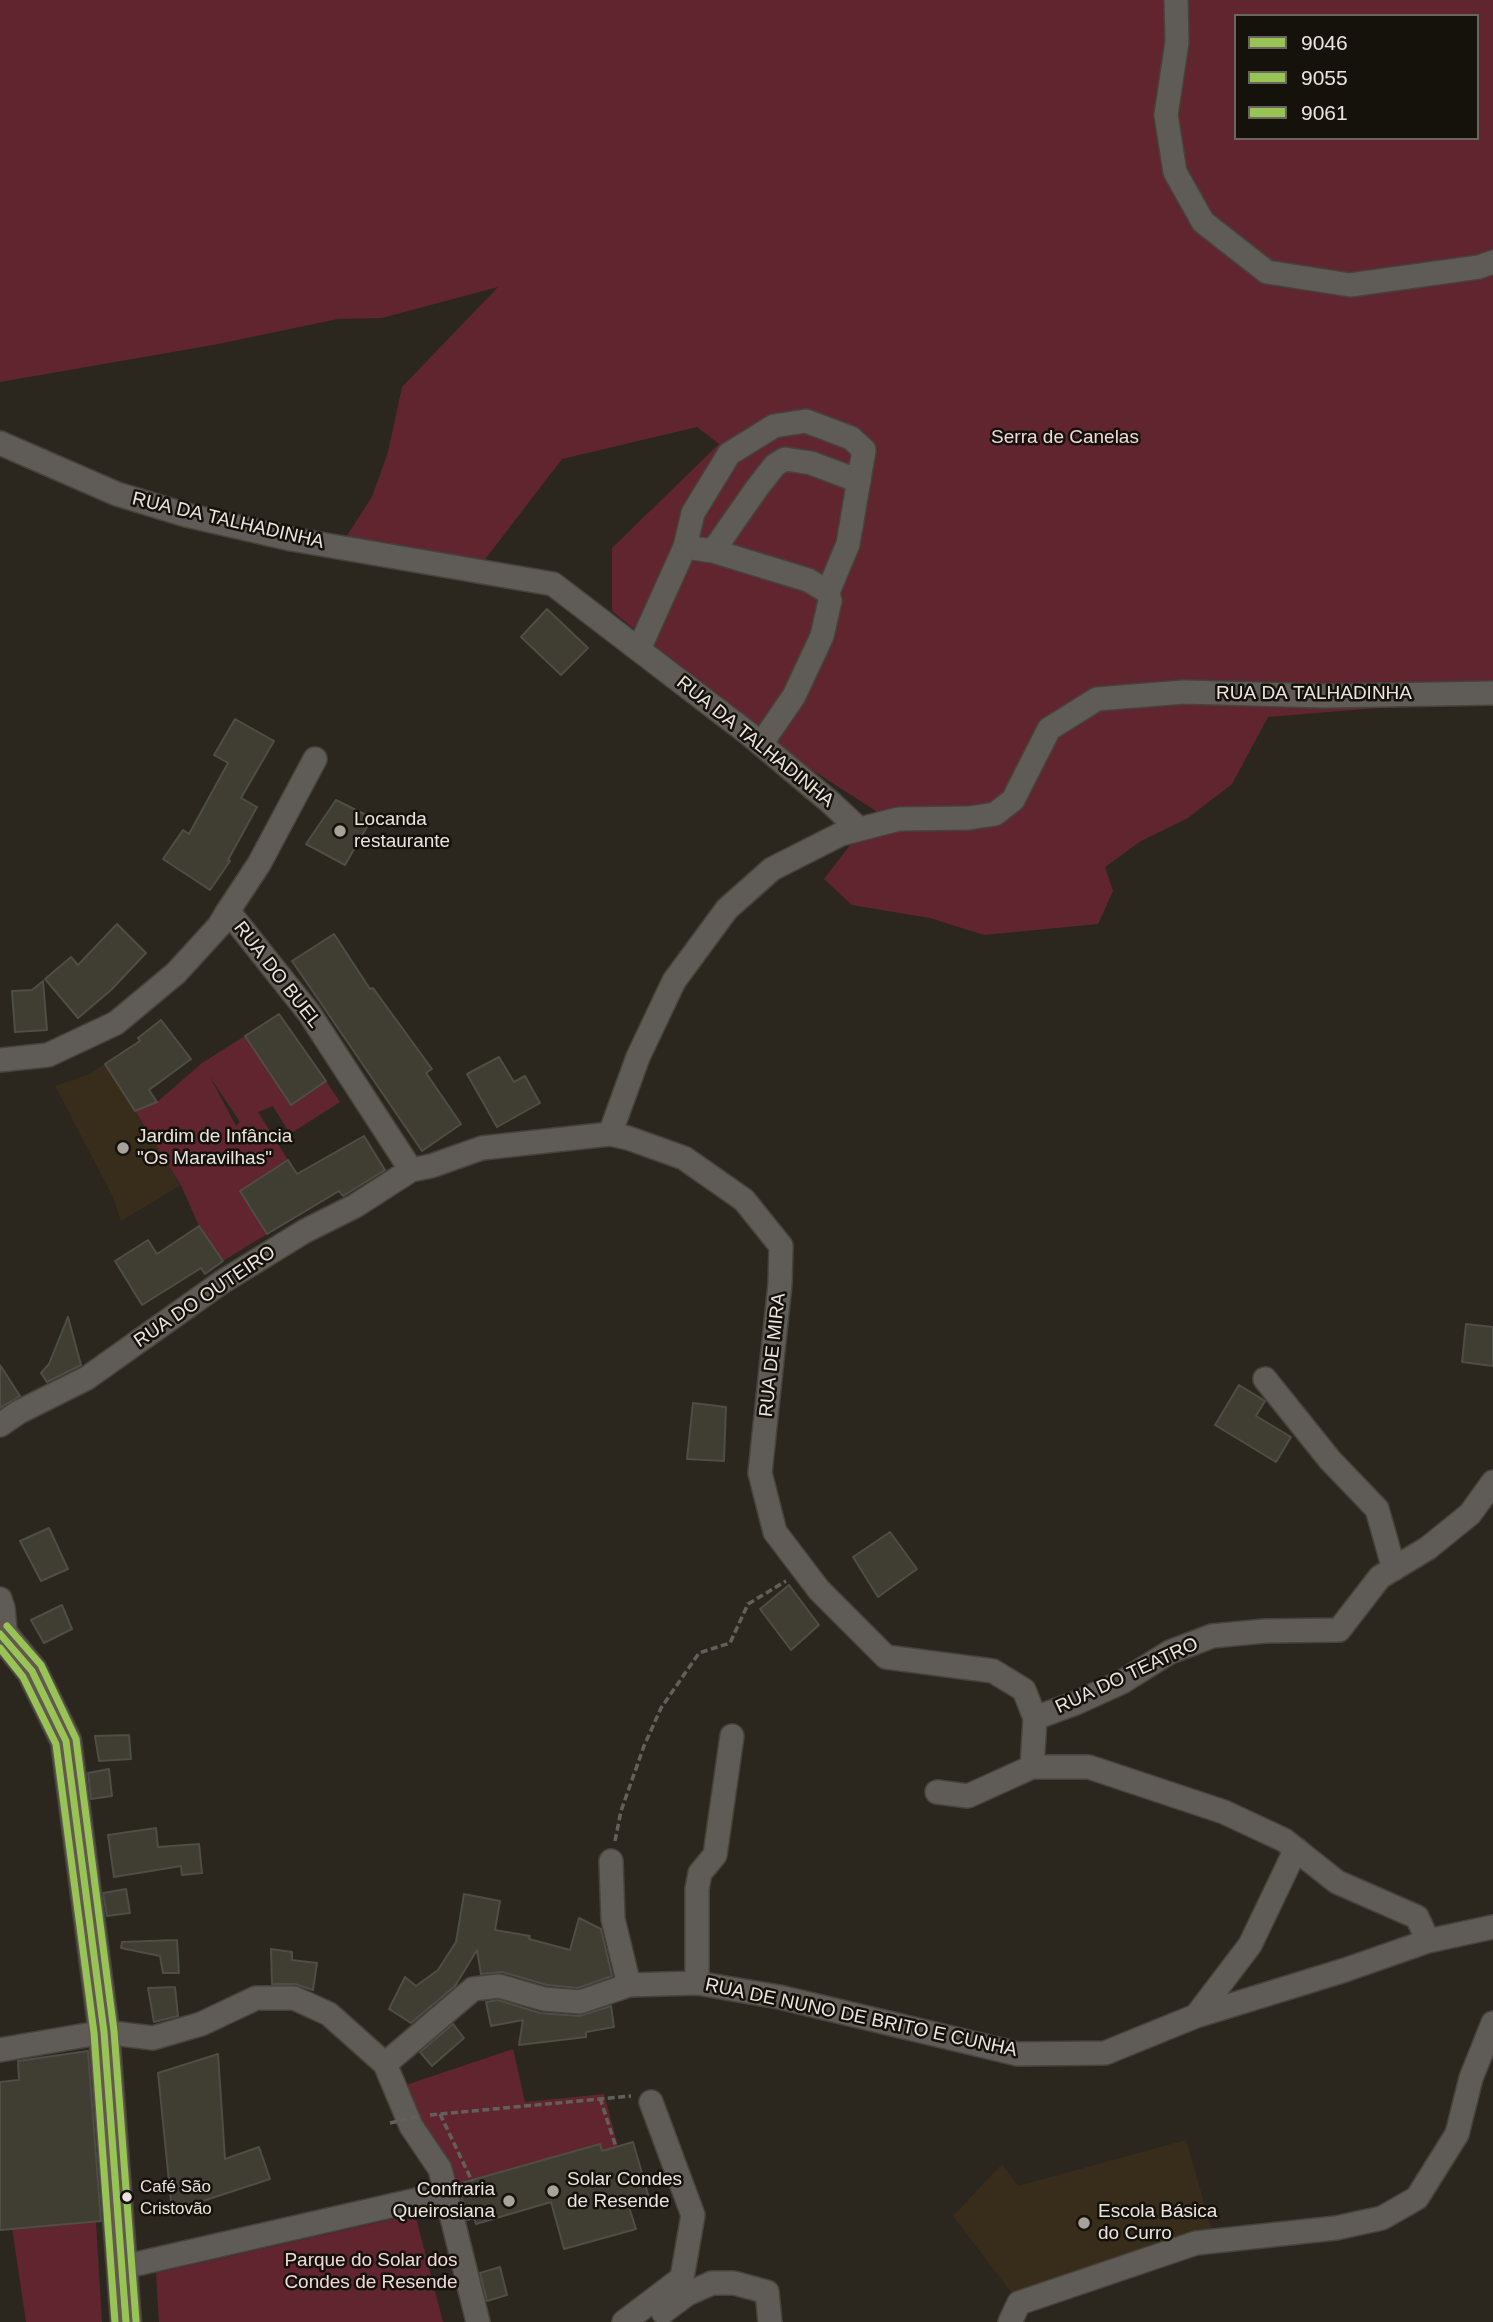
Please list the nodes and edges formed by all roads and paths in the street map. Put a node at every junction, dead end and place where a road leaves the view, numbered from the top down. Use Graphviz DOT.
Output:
graph roads {
  1 [pos="1176,0"];
  2 [pos="1493,262"];
  3 [pos="0,443"];
  4 [pos="859,481"];
  5 [pos="685,547"];
  6 [pos="713,551"];
  7 [pos="828,592"];
  8 [pos="639,649"];
  9 [pos="1493,693"];
  10 [pos="761,744"];
  11 [pos="315,759"];
  12 [pos="859,830"];
  13 [pos="228,911"];
  14 [pos="0,1060"];
  15 [pos="610,1135"];
  16 [pos="411,1170"];
  17 [pos="1265,1379"];
  18 [pos="0,1425"];
  19 [pos="1493,1482"];
  20 [pos="1394,1569"];
  21 [pos="804,1571"];
  22 [pos="0,1599"];
  23 [pos="3,1637"];
  24 [pos="1035,1718"];
  25 [pos="732,1736"];
  26 [pos="1032,1767"];
  27 [pos="937,1792"];
  28 [pos="1296,1849"];
  29 [pos="611,1861"];
  30 [pos="1493,1927"];
  31 [pos="1428,1941"];
  32 [pos="697,1983"];
  33 [pos="629,1984"];
  34 [pos="1196,2016"];
  35 [pos="1493,2023"];
  36 [pos="104,2032"];
  37 [pos="0,2050"];
  38 [pos="385,2064"];
  39 [pos="600,2098"];
  40 [pos="646,2098"];
  41 [pos="440,2114"];
  42 [pos="390,2123"];
  43 [pos="616,2147"];
  44 [pos="472,2181"];
  45 [pos="447,2193"];
  46 [pos="123,2267"];
  47 [pos="126,2322"];
  48 [pos="478,2322"];
  49 [pos="624,2322"];
  50 [pos="649,2322"];
  51 [pos="770,2322"];
  52 [pos="1010,2322"];
  1 -- 2 [label="street"];
  3 -- 8 [label="street, RUA DA TALHADINHA"];
  4 -- 5 [label="street"];
  4 -- 6 [label="street"];
  4 -- 7 [label="street"];
  5 -- 6 [label="street"];
  5 -- 8 [label="street"];
  6 -- 7 [label="street"];
  7 -- 10 [label="street"];
  8 -- 10 [label="street, RUA DA TALHADINHA"];
  9 -- 12 [label="street, RUA DA TALHADINHA"];
  10 -- 12 [label="street, RUA DA TALHADINHA"];
  11 -- 13 [label="street"];
  12 -- 15 [label="street"];
  13 -- 14 [label="street, RUA DO BUEL"];
  13 -- 16 [label="street, RUA DO BUEL"];
  15 -- 16 [label="street, RUA DE MIRA"];
  15 -- 21 [label="street, RUA DE MIRA"];
  16 -- 18 [label="street, RUA DO OUTEIRO"];
  17 -- 20 [label="street"];
  19 -- 20 [label="street, RUA DO TEATRO"];
  20 -- 24 [label="street, RUA DO TEATRO"];
  21 -- 24 [label="street, RUA DE MIRA"];
  21 -- 29 [label="path"];
  22 -- 23 [label="street"];
  23 -- 36 [label="main road"];
  24 -- 26 [label="street"];
  25 -- 32 [label="street"];
  26 -- 27 [label="street"];
  26 -- 28 [label="street"];
  28 -- 31 [label="street"];
  28 -- 34 [label="street"];
  29 -- 33 [label="street"];
  30 -- 31 [label="street, RUA DE NUNO DE BRITO E CUNHA"];
  31 -- 34 [label="street, RUA DE NUNO DE BRITO E CUNHA"];
  32 -- 33 [label="street, RUA DE NUNO DE BRITO E CUNHA"];
  32 -- 34 [label="street, RUA DE NUNO DE BRITO E CUNHA"];
  33 -- 38 [label="street, RUA DE NUNO DE BRITO E CUNHA"];
  35 -- 52 [label="street"];
  36 -- 37 [label="street"];
  36 -- 38 [label="street"];
  36 -- 46 [label="main road"];
  38 -- 45 [label="street"];
  39 -- 40 [label="path"];
  39 -- 41 [label="path"];
  39 -- 43 [label="path"];
  40 -- 49 [label="street"];
  41 -- 42 [label="path, bridge"];
  41 -- 44 [label="path"];
  45 -- 46 [label="street"];
  45 -- 48 [label="street"];
  46 -- 47 [label="main road"];
  50 -- 51 [label="street"];
}
